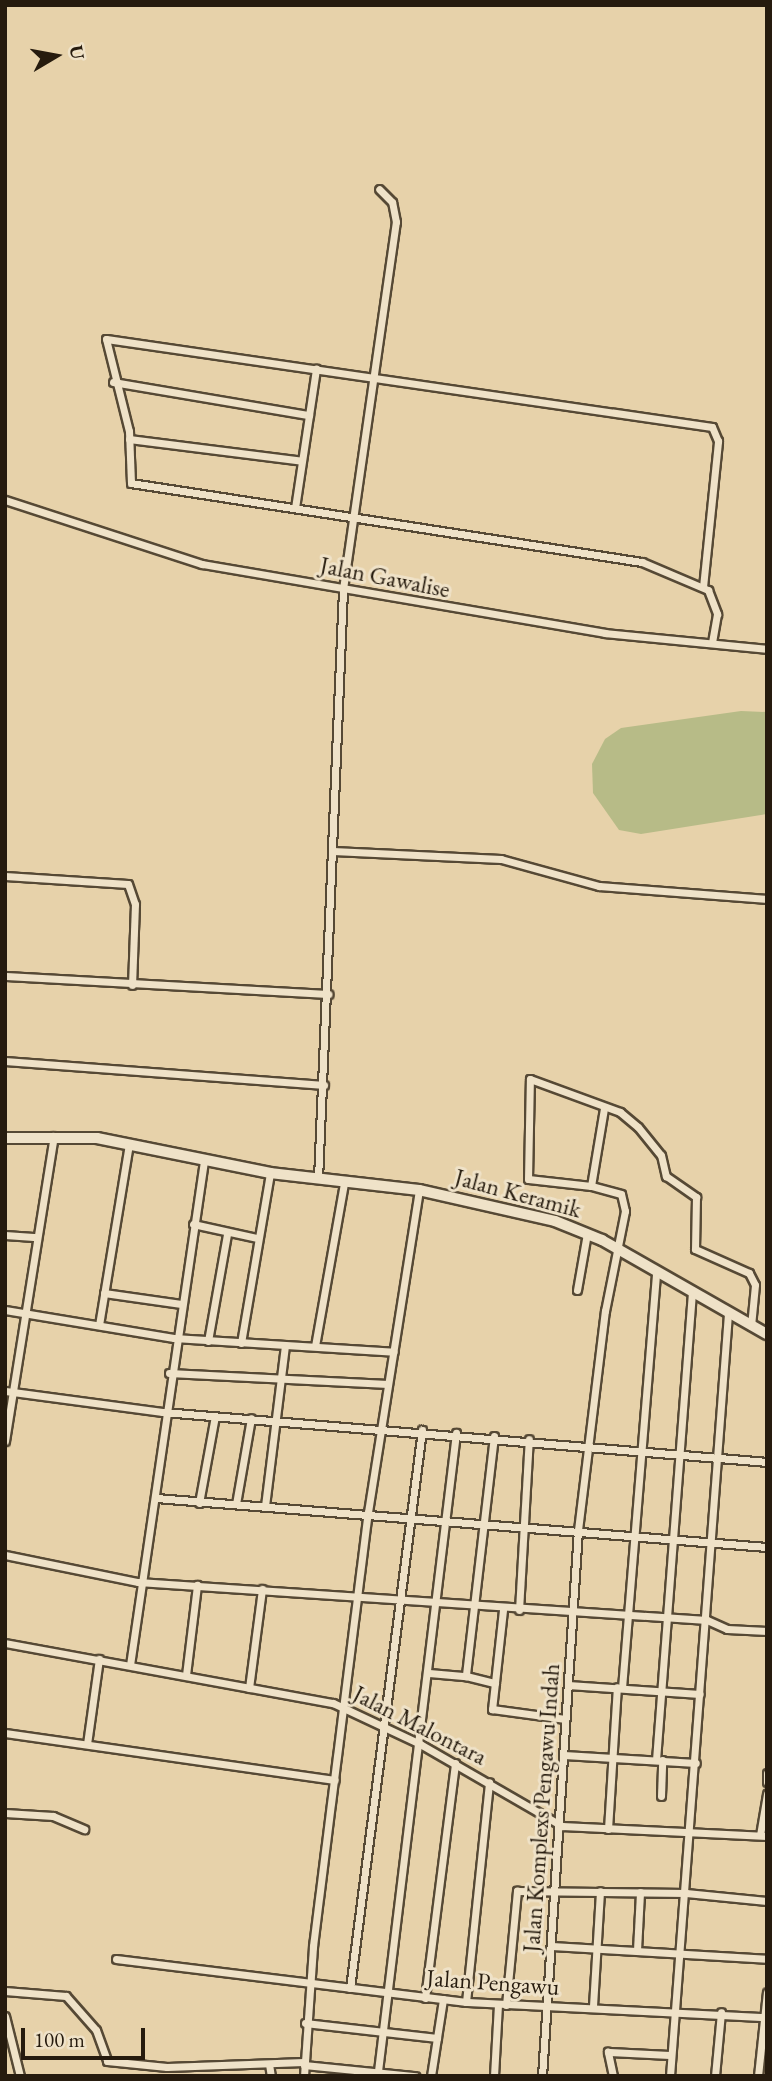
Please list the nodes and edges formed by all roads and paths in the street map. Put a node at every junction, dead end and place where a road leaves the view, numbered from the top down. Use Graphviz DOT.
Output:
graph roads {
  1 [pos="379,189"];
  2 [pos="316,369"];
  3 [pos="374,378"];
  4 [pos="113,382"];
  5 [pos="309,415"];
  6 [pos="129,439"];
  7 [pos="302,461"];
  8 [pos="5,500"];
  9 [pos="295,508"];
  10 [pos="350,516"];
  11 [pos="704,587"];
  12 [pos="343,589"];
  13 [pos="712,643"];
  14 [pos="767,649"];
  15 [pos="334,851"];
  16 [pos="5,876"];
  17 [pos="767,899"];
  18 [pos="5,976"];
  19 [pos="132,985"];
  20 [pos="328,994"];
  21 [pos="5,1061"];
  22 [pos="324,1085"];
  23 [pos="604,1108"];
  24 [pos="55,1136"];
  25 [pos="5,1138"];
  26 [pos="129,1144"];
  27 [pos="204,1161"];
  28 [pos="270,1173"];
  29 [pos="318,1179"];
  30 [pos="344,1183"];
  31 [pos="591,1186"];
  32 [pos="419,1190"];
  33 [pos="193,1224"];
  34 [pos="587,1233"];
  35 [pos="227,1234"];
  36 [pos="5,1235"];
  37 [pos="37,1237"];
  38 [pos="257,1238"];
  39 [pos="618,1249"];
  40 [pos="656,1270"];
  41 [pos="577,1290"];
  42 [pos="692,1290"];
  43 [pos="104,1293"];
  44 [pos="181,1304"];
  45 [pos="5,1310"];
  46 [pos="24,1312"];
  47 [pos="728,1313"];
  48 [pos="99,1325"];
  49 [pos="751,1326"];
  50 [pos="767,1334"];
  51 [pos="174,1338"];
  52 [pos="208,1340"];
  53 [pos="241,1343"];
  54 [pos="285,1345"];
  55 [pos="315,1346"];
  56 [pos="394,1352"];
  57 [pos="169,1373"];
  58 [pos="283,1377"];
  59 [pos="388,1384"];
  60 [pos="9,1391"];
  61 [pos="163,1412"];
  62 [pos="215,1416"];
  63 [pos="251,1418"];
  64 [pos="280,1421"];
  65 [pos="382,1426"];
  66 [pos="422,1430"];
  67 [pos="456,1433"];
  68 [pos="494,1436"];
  69 [pos="529,1439"];
  70 [pos="5,1441"];
  71 [pos="586,1445"];
  72 [pos="643,1448"];
  73 [pos="679,1452"];
  74 [pos="716,1458"];
  75 [pos="767,1462"];
  76 [pos="156,1498"];
  77 [pos="199,1503"];
  78 [pos="236,1504"];
  79 [pos="265,1506"];
  80 [pos="368,1512"];
  81 [pos="410,1516"];
  82 [pos="447,1519"];
  83 [pos="484,1522"];
  84 [pos="522,1525"];
  85 [pos="578,1530"];
  86 [pos="633,1534"];
  87 [pos="670,1537"];
  88 [pos="709,1541"];
  89 [pos="767,1547"];
  90 [pos="5,1555"];
  91 [pos="138,1582"];
  92 [pos="197,1586"];
  93 [pos="262,1589"];
  94 [pos="358,1595"];
  95 [pos="401,1600"];
  96 [pos="438,1604"];
  97 [pos="475,1607"];
  98 [pos="503,1610"];
  99 [pos="519,1610"];
  100 [pos="575,1614"];
  101 [pos="628,1618"];
  102 [pos="666,1618"];
  103 [pos="707,1620"];
  104 [pos="767,1631"];
  105 [pos="5,1643"];
  106 [pos="99,1660"];
  107 [pos="130,1665"];
  108 [pos="429,1673"];
  109 [pos="186,1675"];
  110 [pos="466,1676"];
  111 [pos="495,1683"];
  112 [pos="568,1685"];
  113 [pos="249,1688"];
  114 [pos="620,1688"];
  115 [pos="662,1690"];
  116 [pos="701,1694"];
  117 [pos="347,1708"];
  118 [pos="565,1719"];
  119 [pos="384,1727"];
  120 [pos="5,1733"];
  121 [pos="87,1744"];
  122 [pos="420,1744"];
  123 [pos="564,1755"];
  124 [pos="611,1757"];
  125 [pos="659,1760"];
  126 [pos="454,1763"];
  127 [pos="696,1763"];
  128 [pos="767,1773"];
  129 [pos="335,1780"];
  130 [pos="489,1782"];
  131 [pos="767,1782"];
  132 [pos="767,1794"];
  133 [pos="661,1796"];
  134 [pos="5,1813"];
  135 [pos="562,1826"];
  136 [pos="84,1829"];
  137 [pos="608,1829"];
  138 [pos="689,1831"];
  139 [pos="763,1836"];
  140 [pos="556,1890"];
  141 [pos="600,1891"];
  142 [pos="640,1892"];
  143 [pos="686,1893"];
  144 [pos="767,1901"];
  145 [pos="551,1946"];
  146 [pos="597,1949"];
  147 [pos="637,1950"];
  148 [pos="681,1950"];
  149 [pos="116,1959"];
  150 [pos="767,1959"];
  151 [pos="310,1983"];
  152 [pos="350,1987"];
  153 [pos="5,1991"];
  154 [pos="767,1992"];
  155 [pos="388,1993"];
  156 [pos="425,1998"];
  157 [pos="443,1999"];
  158 [pos="466,2002"];
  159 [pos="502,2005"];
  160 [pos="548,2005"];
  161 [pos="593,2006"];
  162 [pos="675,2010"];
  163 [pos="721,2012"];
  164 [pos="5,2016"];
  165 [pos="765,2017"];
  166 [pos="305,2023"];
  167 [pos="383,2031"];
  168 [pos="437,2038"];
  169 [pos="671,2055"];
  170 [pos="304,2063"];
  171 [pos="269,2064"];
  172 [pos="378,2071"];
  173 [pos="20,2076"];
  174 [pos="271,2076"];
  175 [pos="304,2076"];
  176 [pos="415,2076"];
  177 [pos="431,2076"];
  178 [pos="494,2076"];
  179 [pos="542,2076"];
  180 [pos="613,2076"];
  181 [pos="670,2076"];
  182 [pos="715,2076"];
  183 [pos="758,2076"];
  1 -- 3 [label="street"];
  2 -- 3 [label="street"];
  2 -- 4 [label="street"];
  2 -- 5 [label="street"];
  3 -- 10 [label="street"];
  3 -- 11 [label="street"];
  4 -- 5 [label="street"];
  4 -- 6 [label="street"];
  5 -- 7 [label="street"];
  6 -- 7 [label="street"];
  6 -- 9 [label="street"];
  7 -- 9 [label="street"];
  8 -- 12 [label="street, Jalan Gawalise"];
  9 -- 10 [label="street"];
  10 -- 11 [label="street"];
  10 -- 12 [label="street"];
  11 -- 13 [label="street"];
  12 -- 13 [label="street, Jalan Gawalise"];
  12 -- 15 [label="street"];
  13 -- 14 [label="street, Jalan Gawalise"];
  15 -- 17 [label="street"];
  15 -- 20 [label="street"];
  16 -- 19 [label="street"];
  18 -- 19 [label="street"];
  19 -- 20 [label="street"];
  20 -- 22 [label="street"];
  21 -- 22 [label="street"];
  22 -- 29 [label="street"];
  23 -- 31 [label="street"];
  23 -- 31 [label="street"];
  23 -- 49 [label="street"];
  24 -- 25 [label="street, Jalan Keramik"];
  24 -- 26 [label="street, Jalan Keramik"];
  24 -- 37 [label="street"];
  26 -- 27 [label="street, Jalan Keramik"];
  26 -- 43 [label="street"];
  27 -- 28 [label="street, Jalan Keramik"];
  27 -- 33 [label="street"];
  28 -- 29 [label="street, Jalan Keramik"];
  28 -- 38 [label="street"];
  29 -- 30 [label="street, Jalan Keramik"];
  30 -- 32 [label="street, Jalan Keramik"];
  30 -- 55 [label="street"];
  31 -- 39 [label="street, Jalan Komplexs Pengawu Indah"];
  32 -- 34 [label="street, Jalan Keramik"];
  32 -- 56 [label="street"];
  33 -- 35 [label="street"];
  33 -- 44 [label="street"];
  34 -- 39 [label="street, Jalan Keramik"];
  34 -- 41 [label="street"];
  35 -- 38 [label="street"];
  35 -- 52 [label="street"];
  36 -- 37 [label="street"];
  37 -- 46 [label="street"];
  38 -- 53 [label="street"];
  39 -- 40 [label="street, Jalan Keramik"];
  39 -- 71 [label="street, Jalan Komplexs Pengawu Indah"];
  40 -- 42 [label="street, Jalan Keramik"];
  40 -- 72 [label="street"];
  42 -- 47 [label="street, Jalan Keramik"];
  42 -- 73 [label="street"];
  43 -- 44 [label="street"];
  43 -- 48 [label="street"];
  44 -- 51 [label="street"];
  45 -- 46 [label="street"];
  46 -- 48 [label="street"];
  46 -- 60 [label="street"];
  47 -- 49 [label="street, Jalan Keramik"];
  47 -- 74 [label="street"];
  48 -- 51 [label="street"];
  49 -- 50 [label="street, Jalan Keramik"];
  51 -- 52 [label="street"];
  51 -- 57 [label="street"];
  52 -- 53 [label="street"];
  53 -- 54 [label="street"];
  54 -- 55 [label="street"];
  54 -- 58 [label="street"];
  55 -- 56 [label="street"];
  56 -- 59 [label="street"];
  57 -- 58 [label="street"];
  57 -- 61 [label="street"];
  58 -- 59 [label="street"];
  58 -- 64 [label="street"];
  59 -- 65 [label="street"];
  60 -- 61 [label="street"];
  60 -- 70 [label="street"];
  61 -- 62 [label="street"];
  61 -- 76 [label="street"];
  62 -- 63 [label="street"];
  62 -- 77 [label="street"];
  63 -- 64 [label="street"];
  63 -- 78 [label="street"];
  64 -- 65 [label="street"];
  64 -- 79 [label="street"];
  65 -- 66 [label="street"];
  65 -- 80 [label="street"];
  66 -- 67 [label="street"];
  66 -- 81 [label="street"];
  67 -- 68 [label="street"];
  67 -- 82 [label="street"];
  68 -- 69 [label="street"];
  68 -- 83 [label="street"];
  69 -- 71 [label="street"];
  69 -- 84 [label="street"];
  71 -- 72 [label="street"];
  71 -- 85 [label="street, Jalan Komplexs Pengawu Indah"];
  72 -- 73 [label="street"];
  72 -- 86 [label="street"];
  73 -- 74 [label="street"];
  73 -- 87 [label="street"];
  74 -- 75 [label="street"];
  74 -- 88 [label="street"];
  76 -- 77 [label="street"];
  76 -- 91 [label="street"];
  77 -- 78 [label="street"];
  78 -- 79 [label="street"];
  79 -- 80 [label="street"];
  80 -- 81 [label="street"];
  80 -- 94 [label="street"];
  81 -- 82 [label="street"];
  81 -- 95 [label="street"];
  82 -- 83 [label="street"];
  82 -- 96 [label="street"];
  83 -- 84 [label="street"];
  83 -- 97 [label="street"];
  84 -- 85 [label="street"];
  84 -- 99 [label="street"];
  85 -- 86 [label="street"];
  85 -- 100 [label="street, Jalan Komplexs Pengawu Indah"];
  86 -- 87 [label="street"];
  86 -- 101 [label="street"];
  87 -- 88 [label="street"];
  87 -- 102 [label="street"];
  88 -- 89 [label="street"];
  88 -- 103 [label="street"];
  90 -- 91 [label="street"];
  91 -- 92 [label="street"];
  91 -- 107 [label="street"];
  92 -- 93 [label="street"];
  92 -- 109 [label="street"];
  93 -- 94 [label="street"];
  93 -- 113 [label="street"];
  94 -- 95 [label="street"];
  94 -- 117 [label="street"];
  95 -- 96 [label="street"];
  95 -- 119 [label="street"];
  96 -- 97 [label="street"];
  96 -- 108 [label="street"];
  97 -- 98 [label="street"];
  97 -- 110 [label="street"];
  98 -- 99 [label="street"];
  98 -- 111 [label="street"];
  99 -- 100 [label="street"];
  100 -- 101 [label="street"];
  100 -- 112 [label="street, Jalan Komplexs Pengawu Indah"];
  101 -- 102 [label="street"];
  101 -- 114 [label="street"];
  102 -- 103 [label="street"];
  102 -- 115 [label="street"];
  103 -- 104 [label="street"];
  103 -- 116 [label="street"];
  105 -- 106 [label="street, Jalan Malontara"];
  106 -- 107 [label="street, Jalan Malontara"];
  106 -- 121 [label="street"];
  107 -- 109 [label="street, Jalan Malontara"];
  108 -- 110 [label="street"];
  108 -- 122 [label="street"];
  109 -- 113 [label="street, Jalan Malontara"];
  110 -- 111 [label="street"];
  111 -- 118 [label="street"];
  112 -- 114 [label="street"];
  112 -- 118 [label="street, Jalan Komplexs Pengawu Indah"];
  113 -- 117 [label="street, Jalan Malontara"];
  114 -- 115 [label="street"];
  114 -- 124 [label="street"];
  115 -- 116 [label="street"];
  115 -- 125 [label="street"];
  116 -- 127 [label="street"];
  117 -- 119 [label="street, Jalan Malontara"];
  117 -- 129 [label="street"];
  118 -- 123 [label="street, Jalan Komplexs Pengawu Indah"];
  119 -- 122 [label="street, Jalan Malontara"];
  119 -- 152 [label="street"];
  120 -- 121 [label="street"];
  121 -- 129 [label="street"];
  122 -- 126 [label="street, Jalan Malontara"];
  122 -- 155 [label="street"];
  123 -- 124 [label="street"];
  123 -- 135 [label="street, Jalan Komplexs Pengawu Indah"];
  124 -- 125 [label="street"];
  124 -- 137 [label="street"];
  125 -- 127 [label="street"];
  125 -- 133 [label="street"];
  126 -- 130 [label="street, Jalan Malontara"];
  126 -- 156 [label="street"];
  127 -- 138 [label="street"];
  128 -- 131 [label="street"];
  129 -- 151 [label="street"];
  130 -- 135 [label="street, Jalan Malontara"];
  130 -- 158 [label="street"];
  132 -- 139 [label="street"];
  134 -- 136 [label="street"];
  135 -- 137 [label="street, Jalan Malontara"];
  135 -- 140 [label="street, Jalan Komplexs Pengawu Indah"];
  137 -- 138 [label="street, Jalan Malontara"];
  138 -- 139 [label="street, Jalan Malontara"];
  138 -- 143 [label="street"];
  140 -- 141 [label="street"];
  140 -- 145 [label="street, Jalan Komplexs Pengawu Indah"];
  140 -- 159 [label="street"];
  141 -- 142 [label="street"];
  141 -- 146 [label="street"];
  142 -- 143 [label="street"];
  142 -- 147 [label="street"];
  143 -- 144 [label="street"];
  143 -- 148 [label="street"];
  145 -- 146 [label="street"];
  145 -- 160 [label="street, Jalan Komplexs Pengawu Indah"];
  146 -- 147 [label="street"];
  146 -- 161 [label="street"];
  147 -- 148 [label="street"];
  148 -- 150 [label="street"];
  148 -- 162 [label="street"];
  149 -- 151 [label="street, Jalan Pengawu"];
  151 -- 152 [label="street, Jalan Pengawu"];
  151 -- 166 [label="street"];
  152 -- 155 [label="street, Jalan Pengawu"];
  153 -- 171 [label="street"];
  154 -- 165 [label="street"];
  155 -- 156 [label="street, Jalan Pengawu"];
  155 -- 167 [label="street"];
  156 -- 157 [label="street, Jalan Pengawu"];
  157 -- 158 [label="street, Jalan Pengawu"];
  157 -- 168 [label="street"];
  158 -- 159 [label="street, Jalan Pengawu"];
  159 -- 160 [label="street, Jalan Pengawu"];
  159 -- 178 [label="street"];
  160 -- 161 [label="street, Jalan Pengawu"];
  160 -- 179 [label="street, Jalan Komplexs Pengawu Indah"];
  161 -- 162 [label="street, Jalan Pengawu"];
  162 -- 163 [label="street, Jalan Pengawu"];
  162 -- 169 [label="street"];
  163 -- 165 [label="street, Jalan Pengawu"];
  163 -- 182 [label="street"];
  164 -- 173 [label="street"];
  165 -- 183 [label="street"];
  166 -- 167 [label="street"];
  166 -- 170 [label="street"];
  167 -- 168 [label="street"];
  167 -- 172 [label="street"];
  168 -- 177 [label="street"];
  169 -- 180 [label="street"];
  169 -- 181 [label="street"];
  170 -- 171 [label="street"];
  170 -- 172 [label="street"];
  170 -- 175 [label="street"];
  171 -- 174 [label="street"];
  172 -- 176 [label="street"];
}
